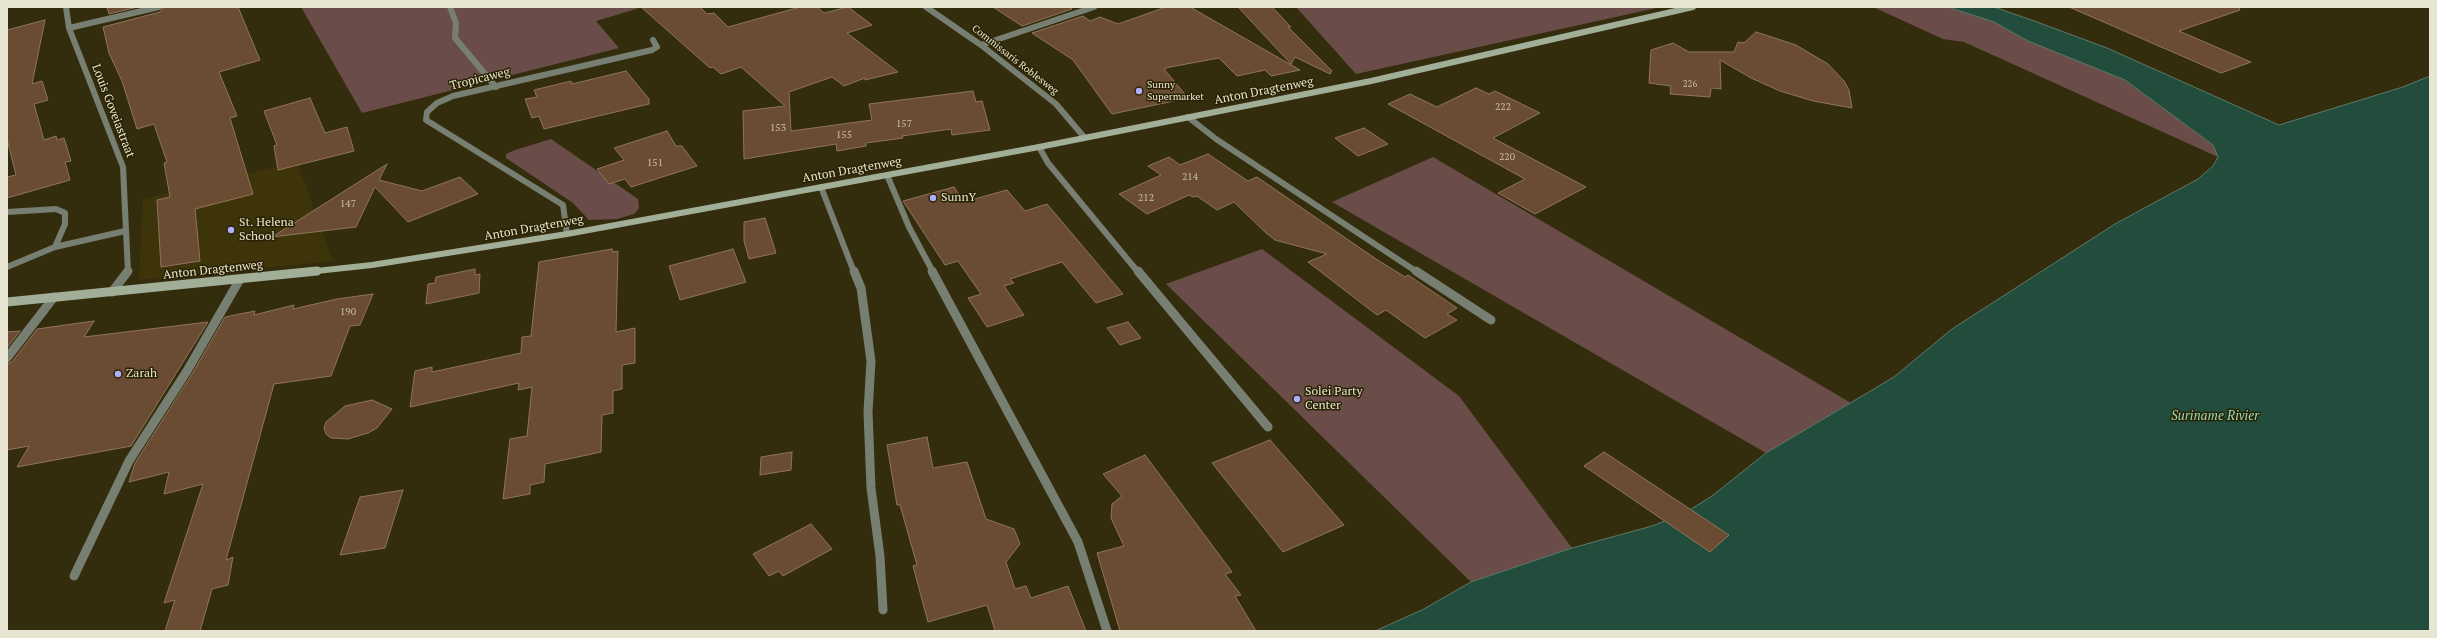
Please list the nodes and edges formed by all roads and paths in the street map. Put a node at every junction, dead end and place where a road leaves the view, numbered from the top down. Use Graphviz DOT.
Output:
graph roads {
  1 [pos="66,7"];
  2 [pos="159,7"];
  3 [pos="450,7"];
  4 [pos="926,7"];
  5 [pos="1094,7"];
  6 [pos="1693,7"];
  7 [pos="69,28"];
  8 [pos="653,40"];
  9 [pos="981,45"];
  10 [pos="496,87"];
  11 [pos="1188,118"];
  12 [pos="1084,137"];
  13 [pos="1039,147"];
  14 [pos="887,175"];
  15 [pos="821,188"];
  16 [pos="7,212"];
  17 [pos="126,231"];
  18 [pos="567,234"];
  19 [pos="55,247"];
  20 [pos="7,267"];
  21 [pos="240,279"];
  22 [pos="112,292"];
  23 [pos="54,298"];
  24 [pos="7,302"];
  25 [pos="1491,320"];
  26 [pos="7,358"];
  27 [pos="1268,427"];
  28 [pos="74,576"];
  29 [pos="883,610"];
  30 [pos="1107,631"];
  1 -- 7 [label="street, Louis Goveiastraat"];
  2 -- 7 [label="street"];
  3 -- 10 [label="street"];
  4 -- 9 [label="street, Commissaris Roblesweg"];
  5 -- 9 [label="street"];
  6 -- 11 [label="main road, Anton Dragtenweg"];
  7 -- 17 [label="street, Louis Goveiastraat"];
  8 -- 10 [label="street, Tropicaweg"];
  9 -- 12 [label="street, Commissaris Roblesweg"];
  10 -- 18 [label="street, Tropicaweg"];
  11 -- 12 [label="main road, Anton Dragtenweg"];
  11 -- 25 [label="street"];
  12 -- 13 [label="main road, Anton Dragtenweg"];
  13 -- 14 [label="main road, Anton Dragtenweg"];
  13 -- 27 [label="street"];
  14 -- 15 [label="main road, Anton Dragtenweg"];
  14 -- 30 [label="street"];
  15 -- 18 [label="main road, Anton Dragtenweg"];
  15 -- 29 [label="street"];
  16 -- 19 [label="street"];
  17 -- 19 [label="street"];
  17 -- 22 [label="street, Louis Goveiastraat"];
  18 -- 21 [label="main road, Anton Dragtenweg"];
  19 -- 20 [label="street"];
  21 -- 22 [label="main road, Anton Dragtenweg"];
  21 -- 28 [label="street"];
  22 -- 23 [label="main road, Anton Dragtenweg"];
  23 -- 24 [label="main road, Anton Dragtenweg"];
  23 -- 26 [label="street"];
}
